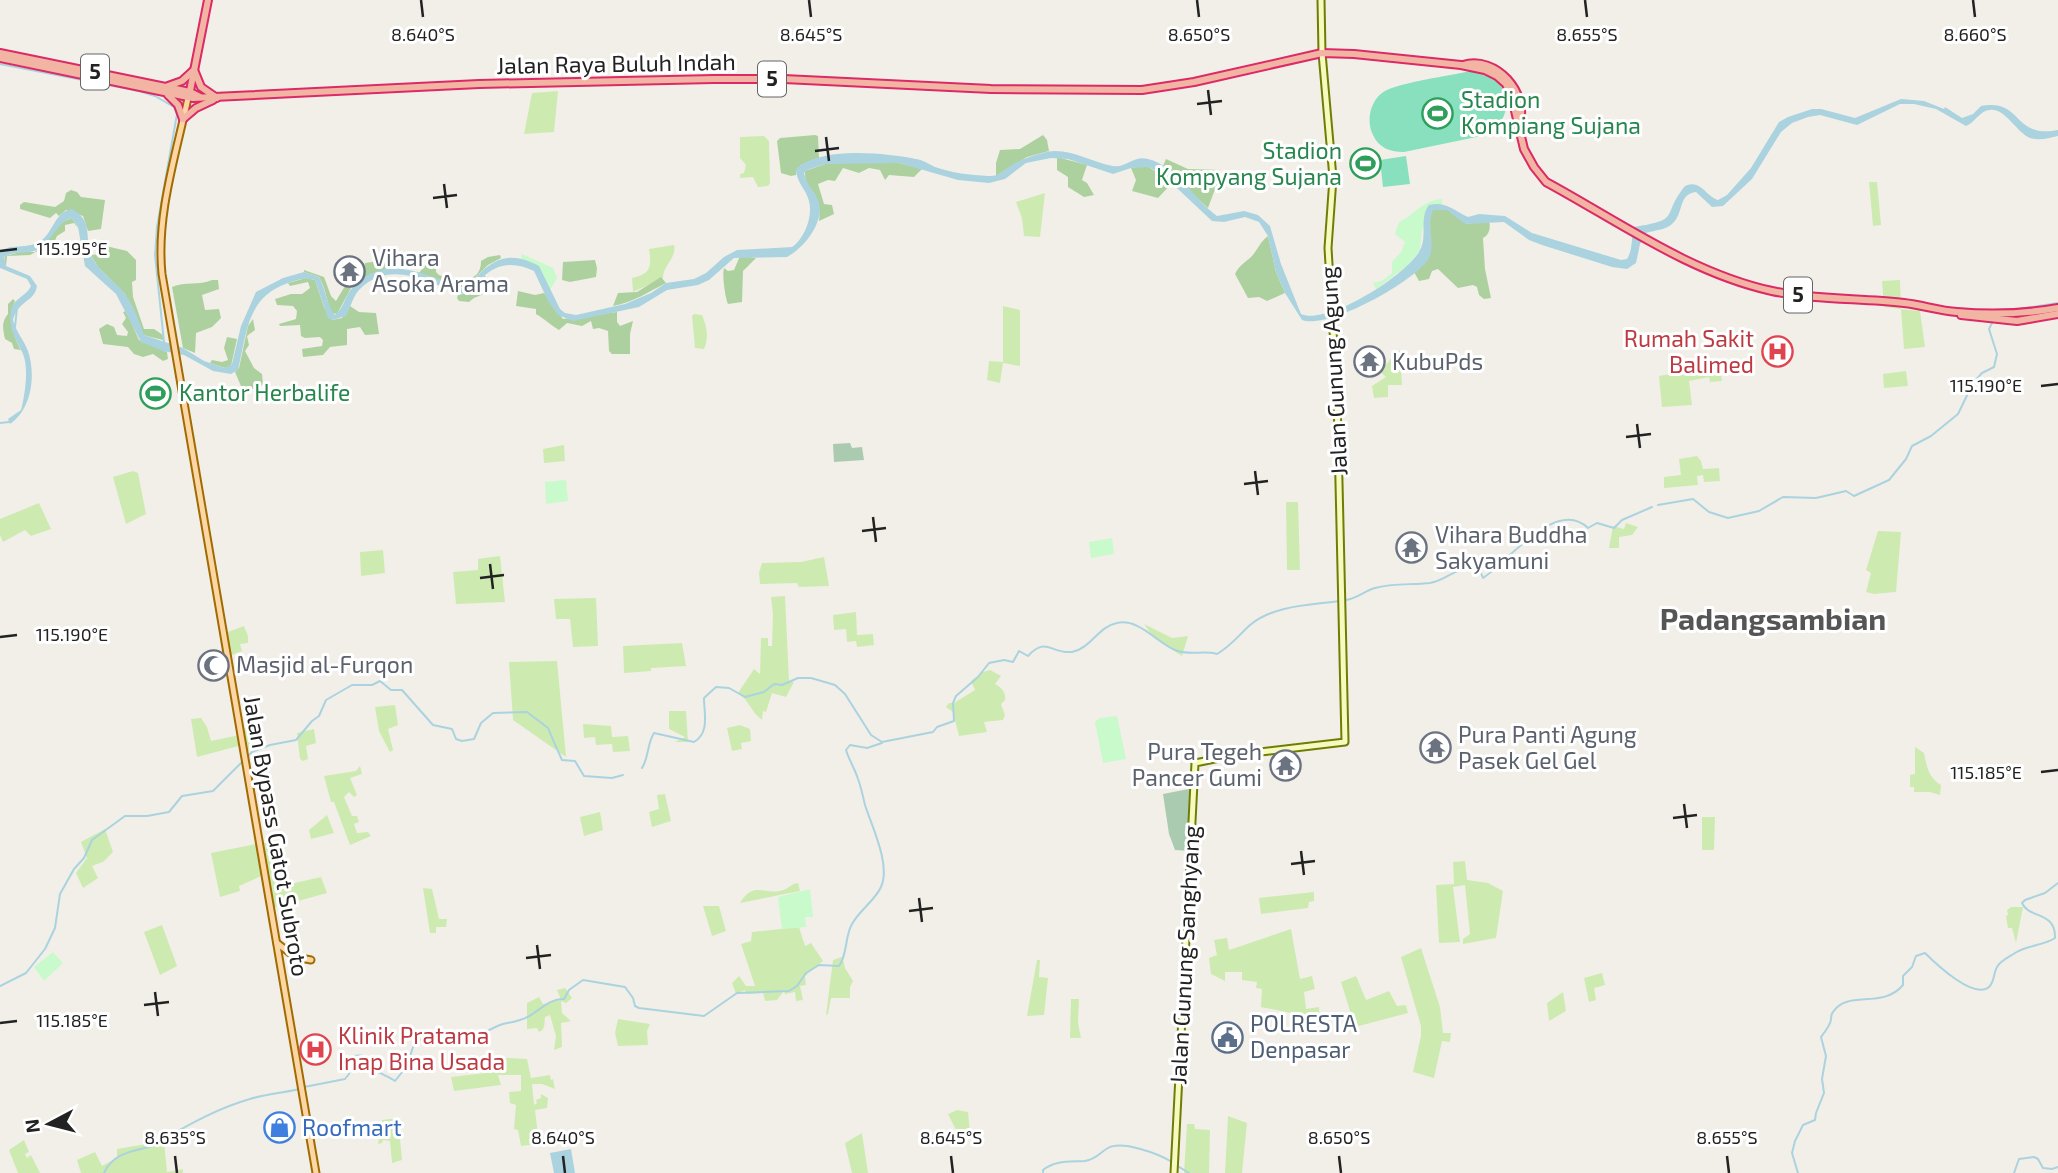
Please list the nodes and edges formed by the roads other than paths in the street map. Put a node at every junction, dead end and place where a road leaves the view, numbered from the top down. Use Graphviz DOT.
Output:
graph roads {
  1 [pos="208,0"];
  2 [pos="1321,0"];
  3 [pos="0,53"];
  4 [pos="1322,53"];
  5 [pos="0,58"];
  6 [pos="194,70"];
  7 [pos="162,89"];
  8 [pos="189,95"];
  9 [pos="218,98"];
  10 [pos="183,119"];
  11 [pos="2058,308"];
  12 [pos="1956,312"];
  13 [pos="2058,314"];
  14 [pos="1345,742"];
  15 [pos="277,943"];
  16 [pos="311,960"];
  17 [pos="1174,1167"];
  18 [pos="316,1173"];
  1 -- 6 [label="highway"];
  2 -- 4 [label="main road, Jalan Gunung Agung"];
  3 -- 7 [label="highway, 5"];
  4 -- 9 [label="highway, Jalan Raya Buluh Indah / 5"];
  4 -- 12 [label="highway, 5"];
  4 -- 14 [label="main road, Jalan Gunung Agung"];
  5 -- 7 [label="highway, 5"];
  6 -- 7 [label="highway"];
  6 -- 8 [label="highway"];
  6 -- 9 [label="highway"];
  7 -- 8 [label="highway, 5"];
  7 -- 10 [label="highway"];
  8 -- 9 [label="highway, Jalan Raya Buluh Indah / 5"];
  8 -- 10 [label="main road, Jalan Bypass Gatot Subroto"];
  9 -- 10 [label="highway"];
  10 -- 15 [label="main road, Jalan Bypass Gatot Subroto"];
  11 -- 12 [label="highway, 5"];
  12 -- 13 [label="highway, 5"];
  14 -- 17 [label="main road, Jalan Gunung Sanghyang"];
  15 -- 16 [label="main road"];
  15 -- 18 [label="main road, Jalan Bypass Gatot Subroto"];
}
